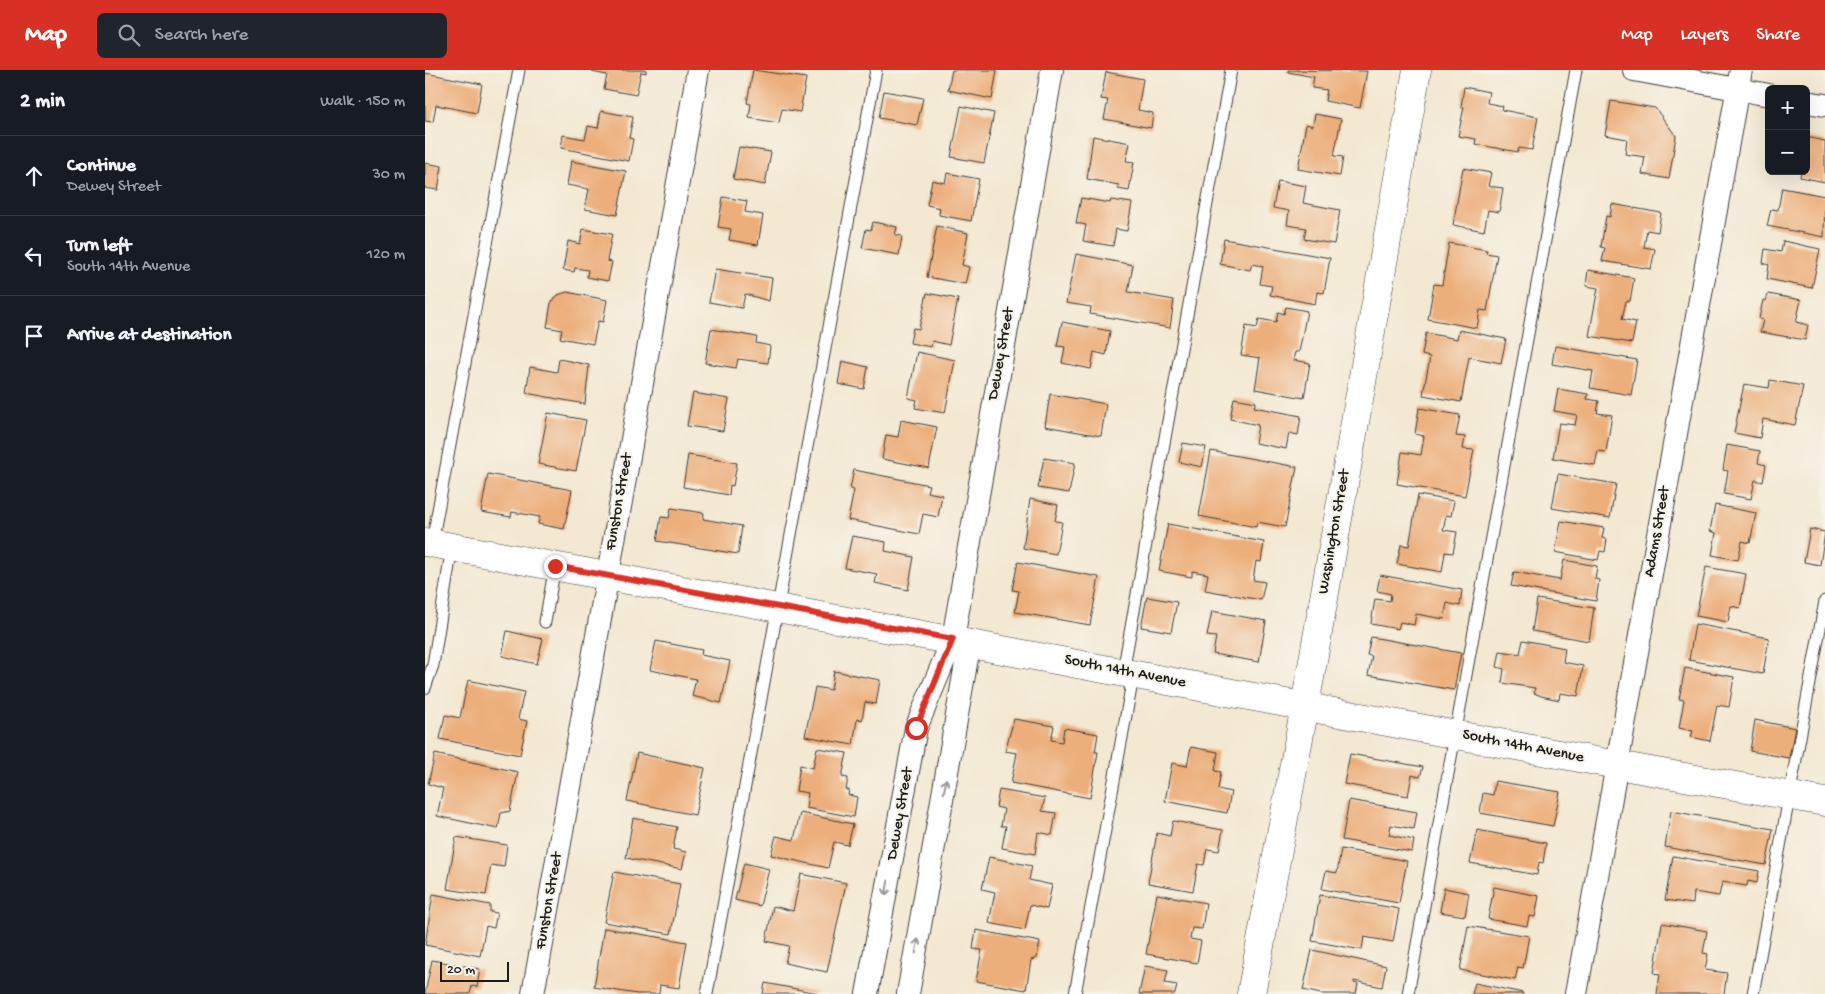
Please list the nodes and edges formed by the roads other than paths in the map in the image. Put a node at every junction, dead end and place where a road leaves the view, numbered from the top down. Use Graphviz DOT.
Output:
graph roads {
  1 [pos="519,70"];
  2 [pos="698,70"];
  3 [pos="876,70"];
  4 [pos="1052,70"];
  5 [pos="1231,70"];
  6 [pos="1417,70"];
  7 [pos="1576,70"];
  8 [pos="1634,70"];
  9 [pos="1739,80"];
  10 [pos="1765,93"];
  11 [pos="1810,103"];
  12 [pos="1825,105"];
  13 [pos="436,544"];
  14 [pos="555,566"];
  15 [pos="607,576"];
  16 [pos="1825,601"];
  17 [pos="778,607"];
  18 [pos="545,622"];
  19 [pos="953,639"];
  20 [pos="1123,672"];
  21 [pos="425,688"];
  22 [pos="1305,706"];
  23 [pos="1455,734"];
  24 [pos="1617,765"];
  25 [pos="1789,796"];
  26 [pos="1825,802"];
  27 [pos="533,994"];
  28 [pos="707,994"];
  29 [pos="867,994"];
  30 [pos="908,994"];
  31 [pos="1075,994"];
  32 [pos="1251,994"];
  33 [pos="1408,994"];
  34 [pos="1576,994"];
  35 [pos="1753,994"];
  1 -- 13 [label="lane"];
  2 -- 15 [label="street, Funston Street"];
  3 -- 17 [label="lane"];
  4 -- 19 [label="street, Dewey Street"];
  5 -- 20 [label="lane"];
  6 -- 22 [label="street, Washington Street"];
  7 -- 23 [label="lane"];
  8 -- 9 [label="street"];
  9 -- 10 [label="street"];
  9 -- 24 [label="street, Adams Street"];
  11 -- 12 [label="street"];
  13 -- 14 [label="street, South 14th Avenue"];
  13 -- 21 [label="lane"];
  14 -- 15 [label="street, South 14th Avenue"];
  14 -- 18 [label="lane"];
  15 -- 17 [label="street, South 14th Avenue"];
  15 -- 27 [label="street, Funston Street"];
  16 -- 25 [label="lane"];
  17 -- 19 [label="street, South 14th Avenue"];
  17 -- 28 [label="lane"];
  19 -- 20 [label="street, South 14th Avenue"];
  19 -- 29 [label="street, Dewey Street, one-way"];
  30 -- 19 [label="street, one-way"];
  20 -- 22 [label="street, South 14th Avenue"];
  20 -- 31 [label="lane"];
  22 -- 23 [label="street, South 14th Avenue"];
  22 -- 32 [label="street, Washington Street"];
  23 -- 24 [label="street, South 14th Avenue"];
  23 -- 33 [label="lane"];
  24 -- 25 [label="street, South 14th Avenue"];
  24 -- 34 [label="street, Adams Street"];
  25 -- 26 [label="street, South 14th Avenue"];
  25 -- 35 [label="lane"];
}
